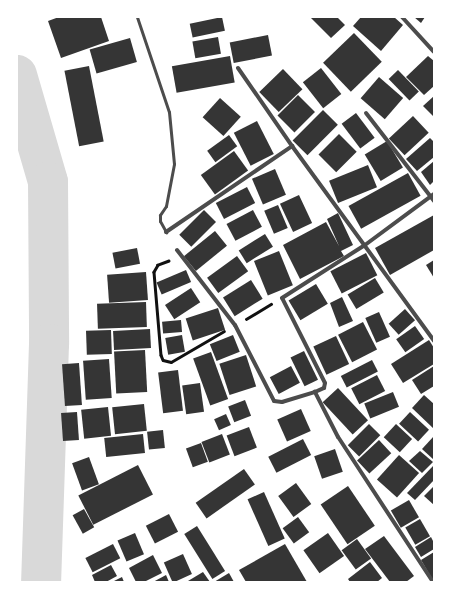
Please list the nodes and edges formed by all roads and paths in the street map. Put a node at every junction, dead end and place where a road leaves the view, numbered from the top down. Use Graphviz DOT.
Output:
graph roads {
  1 [pos="137,17"];
  2 [pos="402,17"];
  3 [pos="434,52"];
  4 [pos="238,68"];
  5 [pos="366,113"];
  6 [pos="292,146"];
  7 [pos="432,196"];
  8 [pos="434,201"];
  9 [pos="166,232"];
  10 [pos="364,245"];
  11 [pos="177,250"];
  12 [pos="282,298"];
  13 [pos="235,325"];
  14 [pos="434,341"];
  15 [pos="315,392"];
  16 [pos="433,582"];
  1 -- 9 [label="lane"];
  2 -- 3 [label="street"];
  4 -- 6 [label="street"];
  5 -- 7 [label="street"];
  6 -- 9 [label="street"];
  6 -- 10 [label="street"];
  7 -- 8 [label="street"];
  7 -- 10 [label="street"];
  10 -- 12 [label="street"];
  10 -- 14 [label="street"];
  11 -- 13 [label="street"];
  11 -- 13 [label="path"];
  12 -- 13 [label="path"];
  12 -- 15 [label="street"];
  13 -- 15 [label="street"];
  15 -- 16 [label="street"];
}
